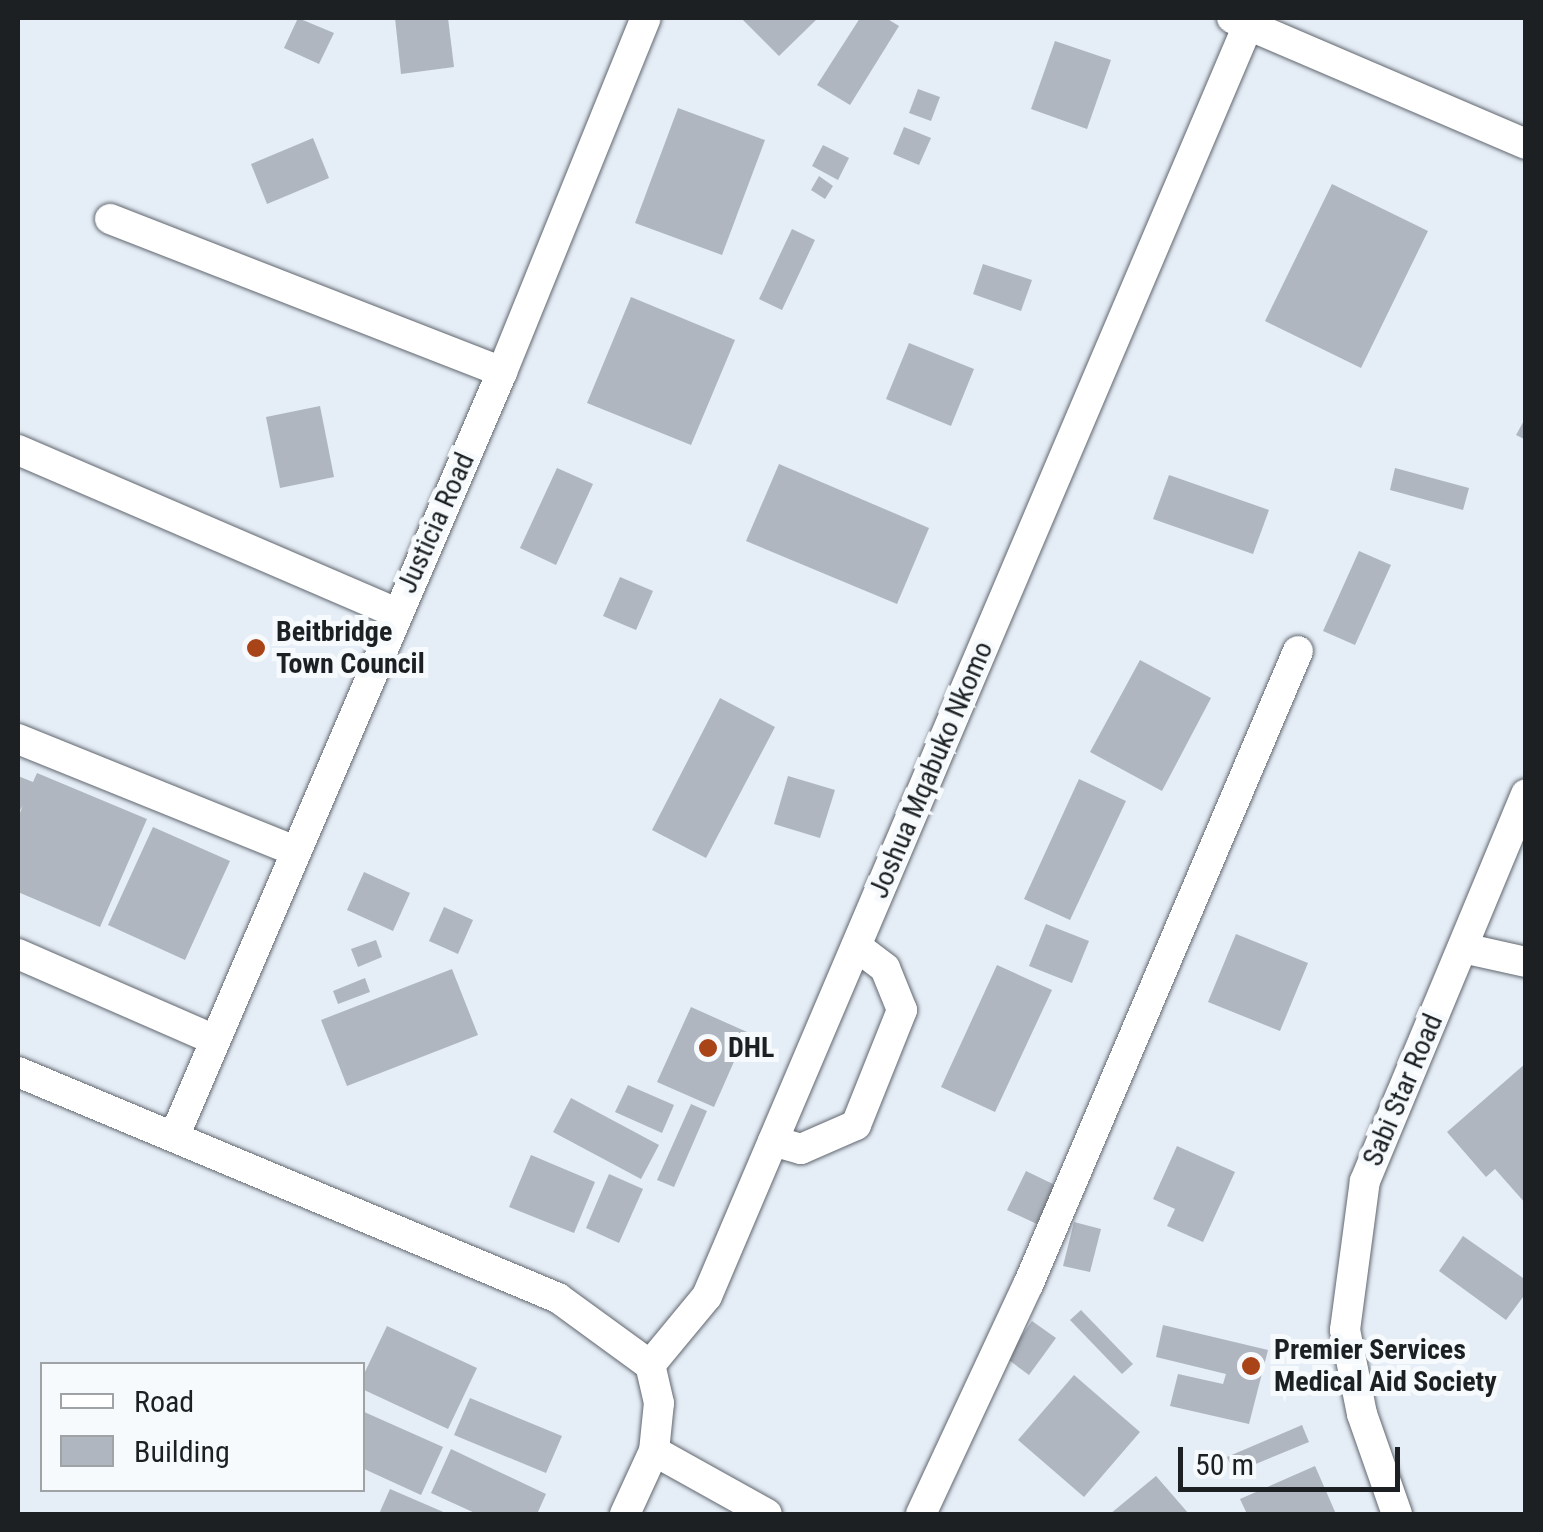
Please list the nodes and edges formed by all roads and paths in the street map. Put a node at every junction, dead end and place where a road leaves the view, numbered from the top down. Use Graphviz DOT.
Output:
graph roads {
  1 [pos="646,18"];
  2 [pos="1244,20"];
  3 [pos="1526,144"];
  4 [pos="110,218"];
  5 [pos="502,372"];
  6 [pos="18,450"];
  7 [pos="397,613"];
  8 [pos="1298,652"];
  9 [pos="18,738"];
  10 [pos="1526,794"];
  11 [pos="296,851"];
  12 [pos="856,946"];
  13 [pos="1463,948"];
  14 [pos="18,954"];
  15 [pos="1526,962"];
  16 [pos="214,1039"];
  17 [pos="18,1072"];
  18 [pos="174,1137"];
  19 [pos="773,1141"];
  20 [pos="650,1365"];
  21 [pos="654,1451"];
  22 [pos="625,1514"];
  23 [pos="768,1514"];
  24 [pos="921,1514"];
  25 [pos="1397,1514"];
  1 -- 5 [label="street, Justicia Road"];
  2 -- 3 [label="street"];
  2 -- 12 [label="street, Joshua Mqabuko Nkomo"];
  4 -- 5 [label="street"];
  5 -- 7 [label="street, Justicia Road"];
  6 -- 7 [label="street"];
  7 -- 11 [label="street, Justicia Road"];
  8 -- 24 [label="street"];
  9 -- 11 [label="street"];
  10 -- 13 [label="street, Sabi Star Road"];
  11 -- 16 [label="street, Justicia Road"];
  12 -- 19 [label="street, Joshua Mqabuko Nkomo"];
  12 -- 19 [label="street"];
  13 -- 15 [label="street"];
  13 -- 25 [label="street, Sabi Star Road"];
  14 -- 16 [label="street"];
  16 -- 18 [label="street, Justicia Road"];
  17 -- 18 [label="street"];
  18 -- 20 [label="street"];
  19 -- 20 [label="street, Joshua Mqabuko Nkomo"];
  20 -- 21 [label="street"];
  21 -- 22 [label="street"];
  21 -- 23 [label="street"];
}
